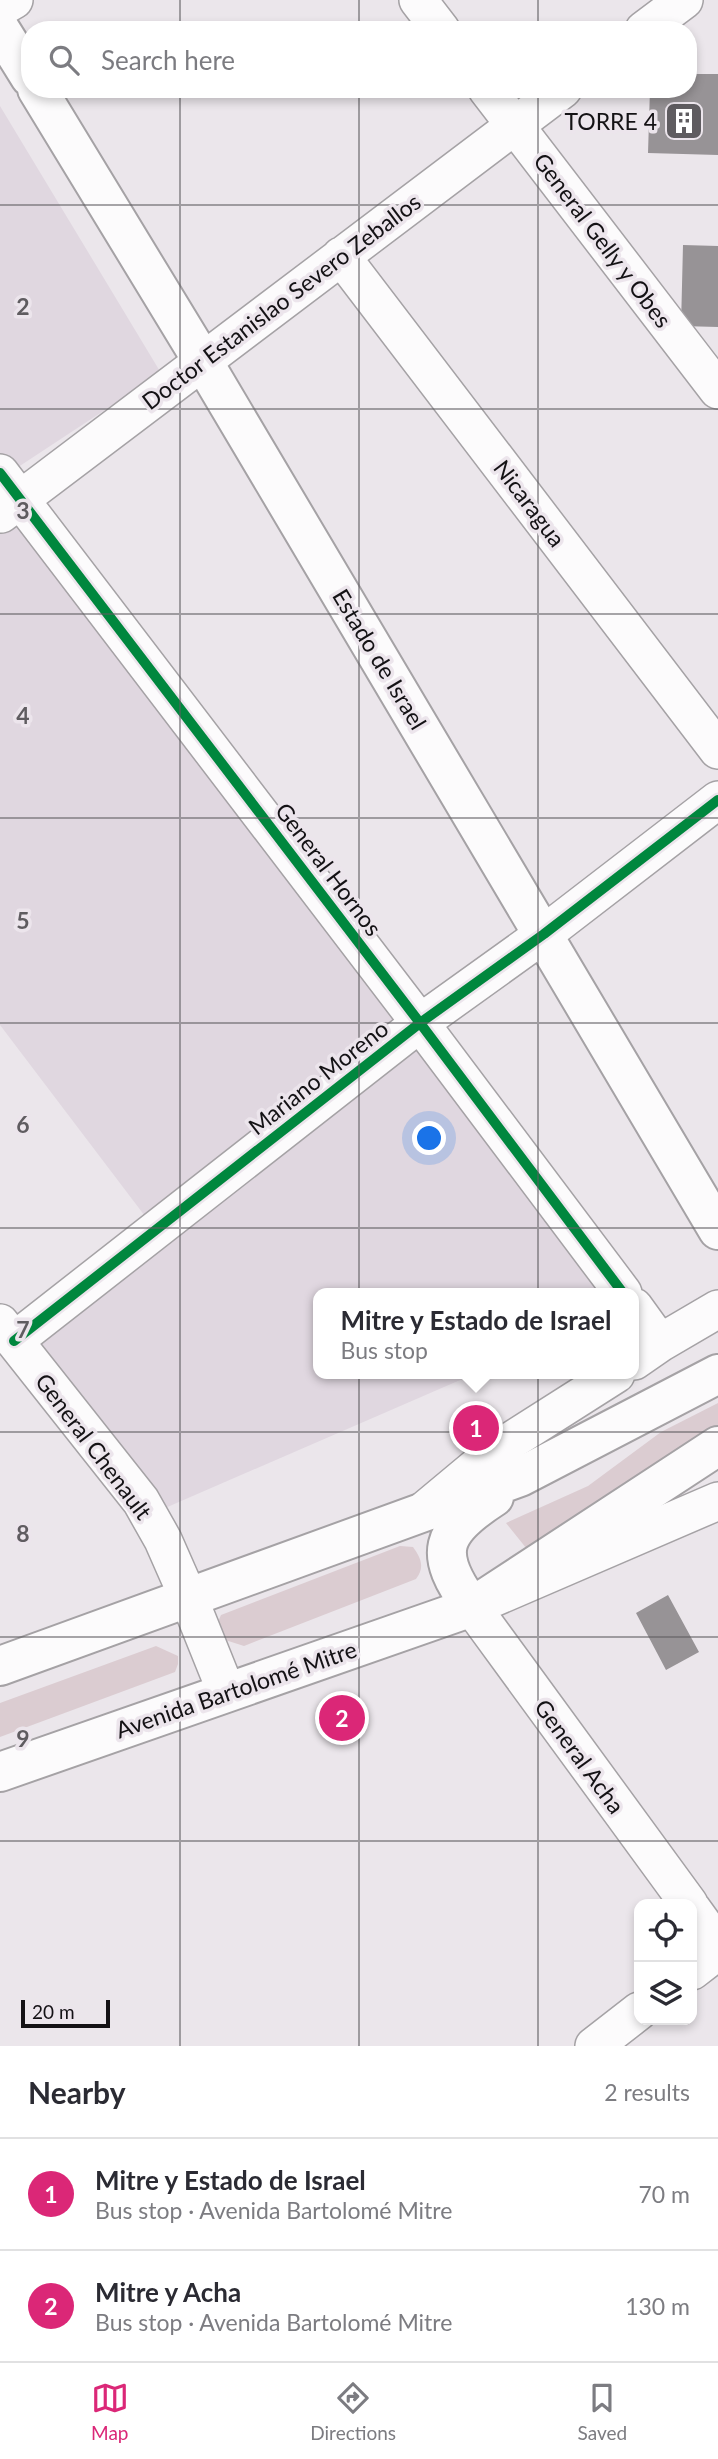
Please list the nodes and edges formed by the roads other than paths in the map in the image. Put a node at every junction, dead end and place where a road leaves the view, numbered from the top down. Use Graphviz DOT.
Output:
graph roads {
  1 [pos="13,0"];
  2 [pos="418,0"];
  3 [pos="684,0"];
  4 [pos="0,8"];
  5 [pos="434,21"];
  6 [pos="656,21"];
  7 [pos="0,29"];
  8 [pos="21,63"];
  9 [pos="42,98"];
  10 [pos="494,98"];
  11 [pos="551,98"];
  12 [pos="515,125"];
  13 [pos="341,256"];
  14 [pos="202,360"];
  15 [pos="718,390"];
  16 [pos="7,496"];
  17 [pos="718,750"];
  18 [pos="718,800"];
  19 [pos="544,934"];
  20 [pos="420,1023"];
  21 [pos="718,1230"];
  22 [pos="619,1288"];
  23 [pos="718,1310"];
  24 [pos="639,1324"];
  25 [pos="7,1332"];
  26 [pos="647,1352"];
  27 [pos="718,1374"];
  28 [pos="607,1379"];
  29 [pos="718,1446"];
  30 [pos="520,1477"];
  31 [pos="718,1501"];
  32 [pos="423,1512"];
  33 [pos="189,1599"];
  34 [pos="472,1607"];
  35 [pos="0,1667"];
  36 [pos="226,1691"];
  37 [pos="0,1772"];
  38 [pos="684,1899"];
  39 [pos="697,1916"];
  40 [pos="718,1945"];
  41 [pos="718,1951"];
  42 [pos="697,1967"];
  43 [pos="634,2015"];
  44 [pos="594,2046"];
  1 -- 4 [label="street"];
  2 -- 5 [label="street"];
  3 -- 6 [label="street"];
  7 -- 8 [label="main road"];
  9 -- 14 [label="main road, Estado de Israel"];
  10 -- 12 [label="street, General Gelly y Obes"];
  11 -- 12 [label="street, Doctor Estanislao Severo Zeballos"];
  12 -- 13 [label="street, Doctor Estanislao Severo Zeballos"];
  12 -- 15 [label="street, General Gelly y Obes"];
  13 -- 14 [label="street, Doctor Estanislao Severo Zeballos"];
  13 -- 17 [label="street, Nicaragua"];
  14 -- 16 [label="street, Doctor Estanislao Severo Zeballos"];
  14 -- 19 [label="main road, Estado de Israel"];
  16 -- 20 [label="street, General Hornos"];
  18 -- 19 [label="street, Mariano Moreno"];
  19 -- 20 [label="street, Mariano Moreno"];
  19 -- 21 [label="main road, Estado de Israel"];
  20 -- 22 [label="street, General Hornos"];
  20 -- 25 [label="street, Mariano Moreno"];
  23 -- 26 [label="street"];
  24 -- 26 [label="street"];
  25 -- 33 [label="street, General Chenault"];
  27 -- 30 [label="main road"];
  28 -- 32 [label="street"];
  29 -- 34 [label="main road, Avenida Bartolomé Mitre"];
  30 -- 32 [label="main road"];
  30 -- 34 [label="main road"];
  31 -- 34 [label="street, Avenida Bartolomé Mitre"];
  32 -- 33 [label="main road"];
  33 -- 35 [label="main road"];
  33 -- 36 [label="street, General Chenault"];
  34 -- 36 [label="main road, Avenida Bartolomé Mitre"];
  34 -- 38 [label="street, General Acha"];
  36 -- 37 [label="main road, Avenida Bartolomé Mitre"];
  39 -- 40 [label="street"];
  41 -- 42 [label="street"];
  43 -- 44 [label="street"];
}
